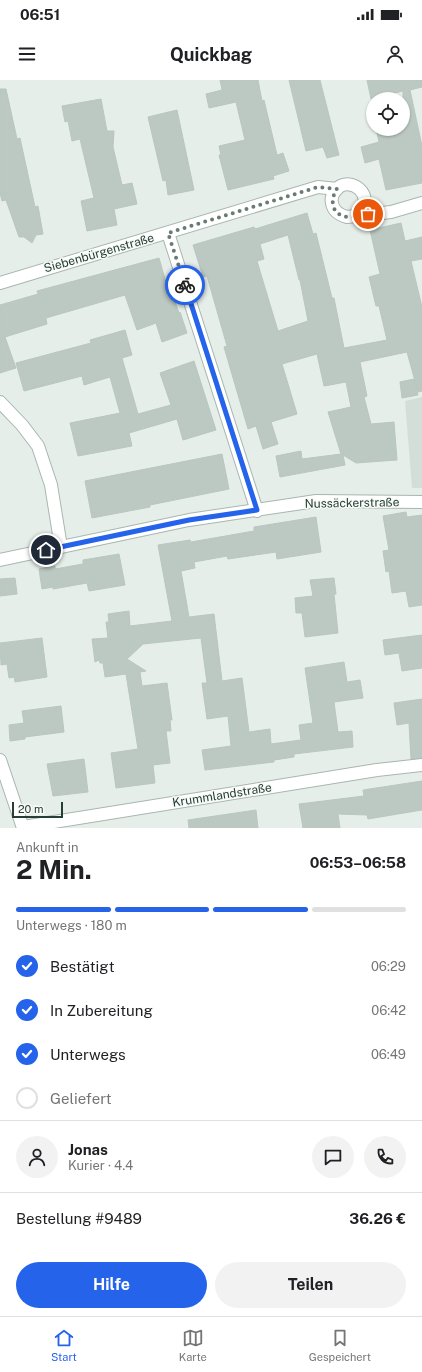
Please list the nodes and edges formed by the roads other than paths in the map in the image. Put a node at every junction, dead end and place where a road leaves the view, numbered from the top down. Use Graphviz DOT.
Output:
graph roads {
  1 [pos="337,189"];
  2 [pos="422,203"];
  3 [pos="356,215"];
  4 [pos="168,233"];
  5 [pos="0,283"];
  6 [pos="0,402"];
  7 [pos="422,502"];
  8 [pos="257,510"];
  9 [pos="61,547"];
  10 [pos="0,560"];
  11 [pos="0,760"];
  12 [pos="422,765"];
  13 [pos="23,828"];
  1 -- 3 [label="street"];
  1 -- 3 [label="street, Siebenbürgenstraße"];
  1 -- 4 [label="street, Siebenbürgenstraße"];
  2 -- 3 [label="street"];
  4 -- 5 [label="street, Siebenbürgenstraße"];
  4 -- 8 [label="street"];
  6 -- 9 [label="street"];
  7 -- 8 [label="street, Nussäckerstraße"];
  8 -- 9 [label="street, Nussäckerstraße"];
  9 -- 10 [label="street, Nussäckerstraße"];
  11 -- 13 [label="street"];
  12 -- 13 [label="street, Krummlandstraße"];
}
